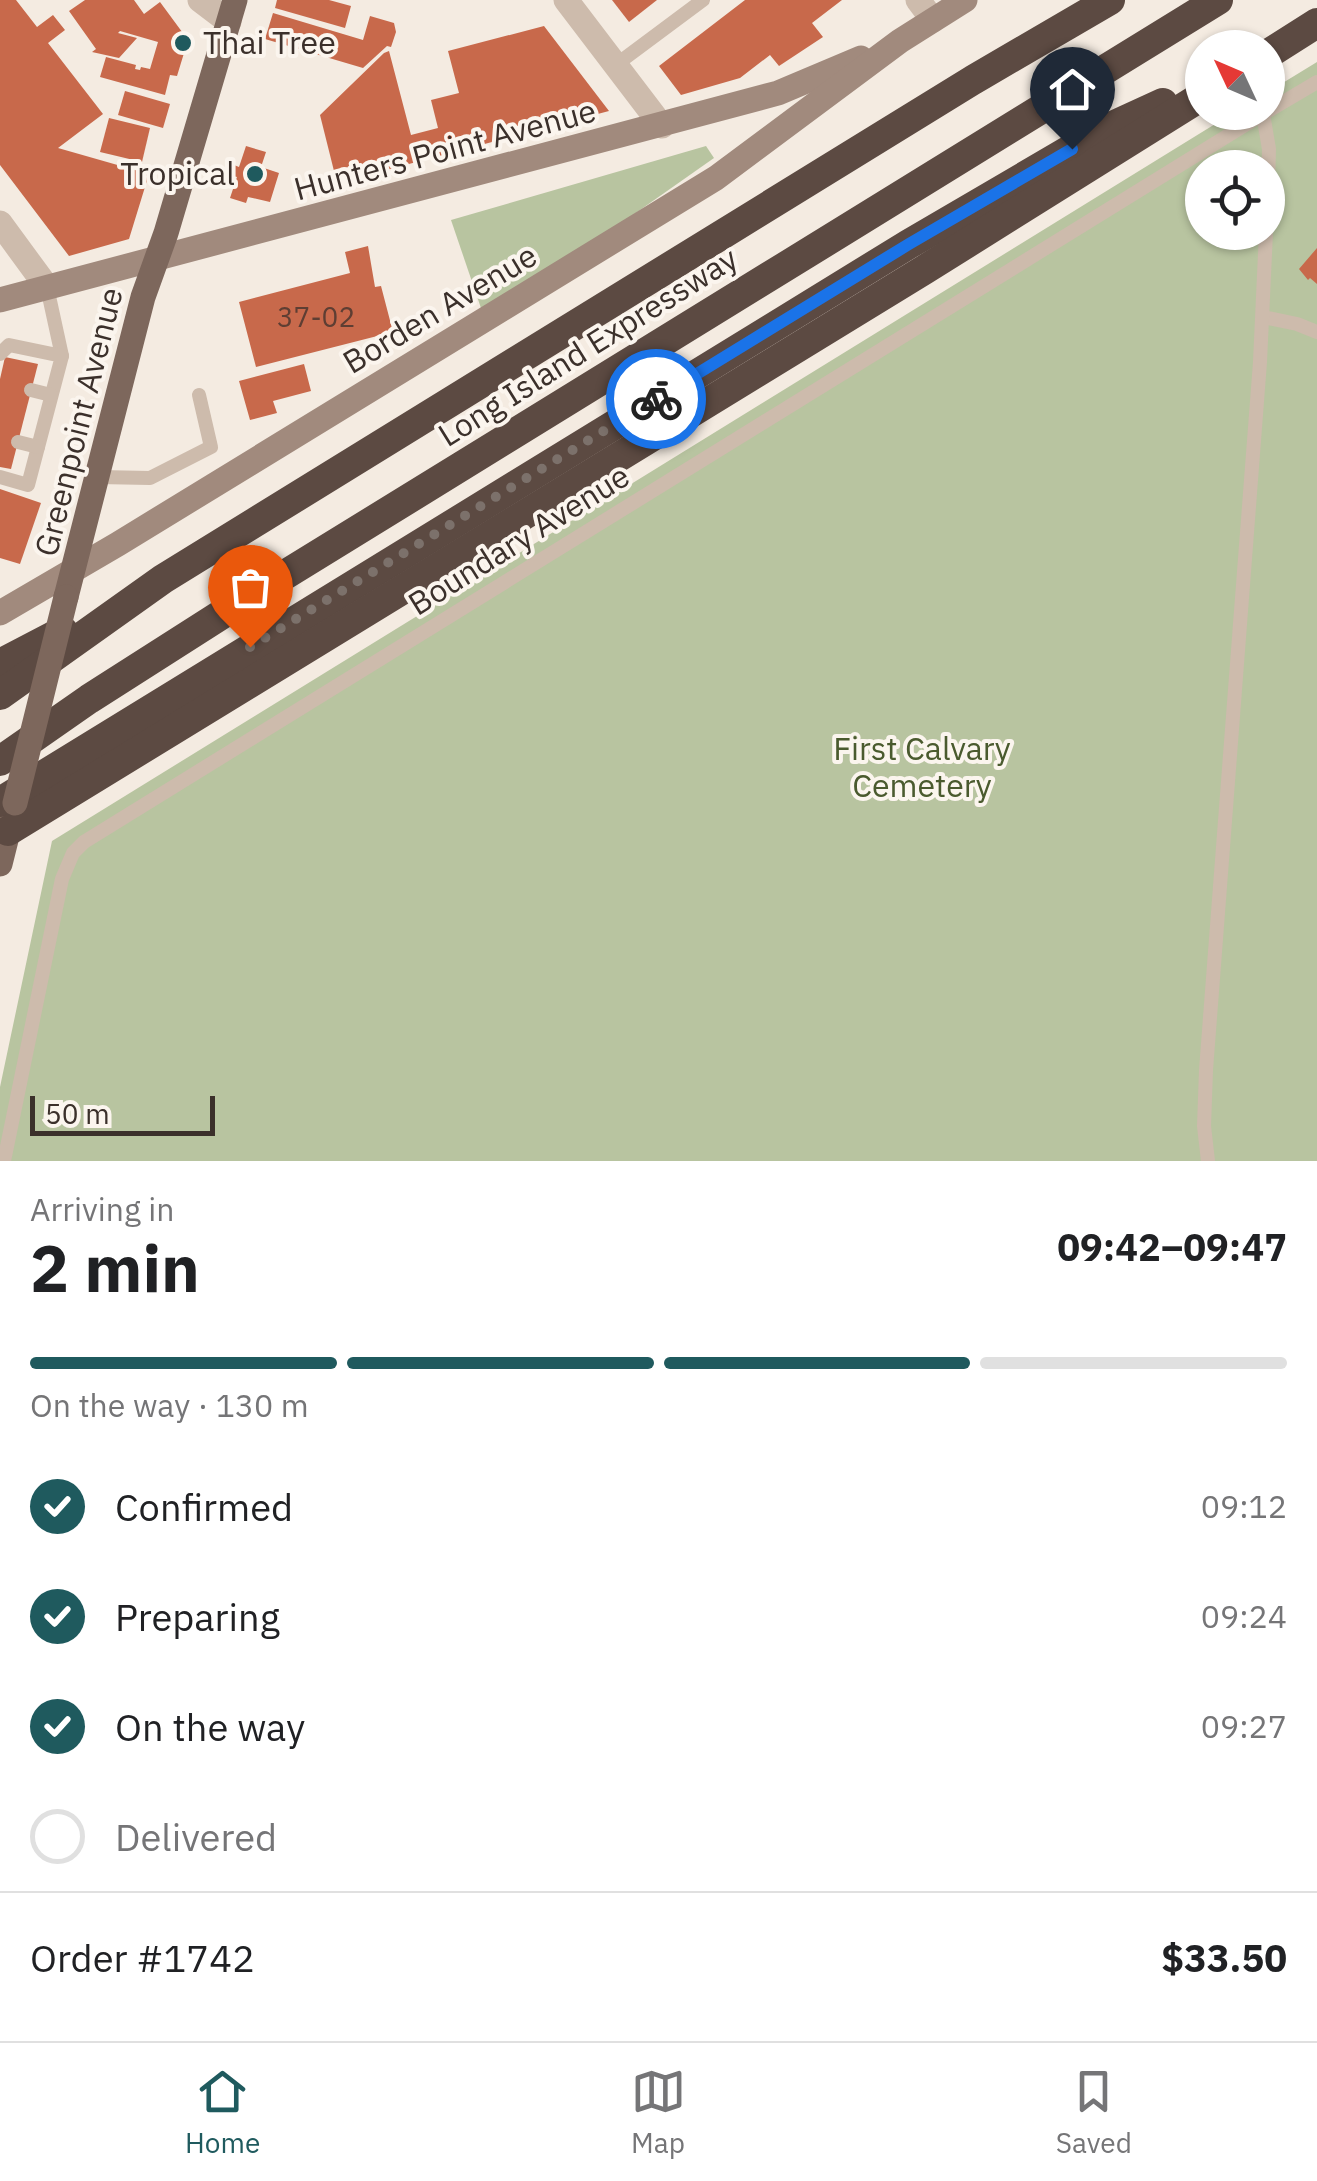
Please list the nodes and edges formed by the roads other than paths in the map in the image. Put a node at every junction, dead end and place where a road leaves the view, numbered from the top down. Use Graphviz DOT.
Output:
graph roads {
  1 [pos="200,0"];
  2 [pos="566,0"];
  3 [pos="703,0"];
  4 [pos="965,0"];
  5 [pos="1081,0"];
  6 [pos="1110,0"];
  7 [pos="1218,0"];
  8 [pos="925,10"];
  9 [pos="232,11"];
  10 [pos="1317,24"];
  11 [pos="900,40"];
  12 [pos="1285,44"];
  13 [pos="617,64"];
  14 [pos="973,80"];
  15 [pos="1317,82"];
  16 [pos="1185,93"];
  17 [pos="1285,101"];
  18 [pos="1185,107"];
  19 [pos="662,126"];
  20 [pos="1237,130"];
  21 [pos="0,223"];
  22 [pos="1265,250"];
  23 [pos="156,258"];
  24 [pos="48,287"];
  25 [pos="0,300"];
  26 [pos="1263,318"];
  27 [pos="1317,332"];
  28 [pos="0,354"];
  29 [pos="62,356"];
  30 [pos="31,390"];
  31 [pos="51,395"];
  32 [pos="199,395"];
  33 [pos="18,442"];
  34 [pos="38,447"];
  35 [pos="0,477"];
  36 [pos="98,478"];
  37 [pos="74,570"];
  38 [pos="163,579"];
  39 [pos="0,612"];
  40 [pos="0,664"];
  41 [pos="0,695"];
  42 [pos="0,761"];
  43 [pos="6,818"];
  44 [pos="0,864"];
  45 [pos="4,1161"];
  46 [pos="1208,1161"];
  1 -- 9 [label="street"];
  2 -- 13 [label="street"];
  3 -- 13 [label="lane"];
  4 -- 8 [label="main road"];
  5 -- 14 [label="highway"];
  6 -- 14 [label="highway, Long Island Expressway"];
  7 -- 42 [label="highway, Long Island Expressway"];
  8 -- 11 [label="main road"];
  9 -- 23 [label="main road, Greenpoint Avenue"];
  10 -- 12 [label="highway"];
  11 -- 19 [label="main road, Hunters Point Avenue"];
  11 -- 37 [label="main road, Borden Avenue"];
  13 -- 19 [label="street"];
  14 -- 38 [label="highway, Long Island Expressway"];
  15 -- 17 [label="lane, Boundary Avenue"];
  16 -- 43 [label="highway"];
  18 -- 43 [label="highway"];
  19 -- 23 [label="main road, Hunters Point Avenue"];
  20 -- 45 [label="lane, Boundary Avenue"];
  21 -- 24 [label="street"];
  22 -- 26 [label="lane"];
  23 -- 24 [label="main road, Hunters Point Avenue"];
  23 -- 36 [label="main road, Greenpoint Avenue"];
  24 -- 25 [label="main road, Hunters Point Avenue"];
  24 -- 29 [label="lane"];
  26 -- 27 [label="lane"];
  26 -- 46 [label="lane"];
  28 -- 29 [label="lane"];
  29 -- 31 [label="lane"];
  30 -- 31 [label="lane"];
  31 -- 34 [label="lane"];
  32 -- 36 [label="lane"];
  33 -- 34 [label="lane"];
  34 -- 35 [label="lane"];
  36 -- 37 [label="main road, Greenpoint Avenue"];
  37 -- 39 [label="main road, Borden Avenue"];
  37 -- 43 [label="main road, Greenpoint Avenue, bridge"];
  38 -- 40 [label="highway"];
  38 -- 41 [label="highway, Long Island Expressway"];
  43 -- 44 [label="main road, Greenpoint Avenue"];
}
